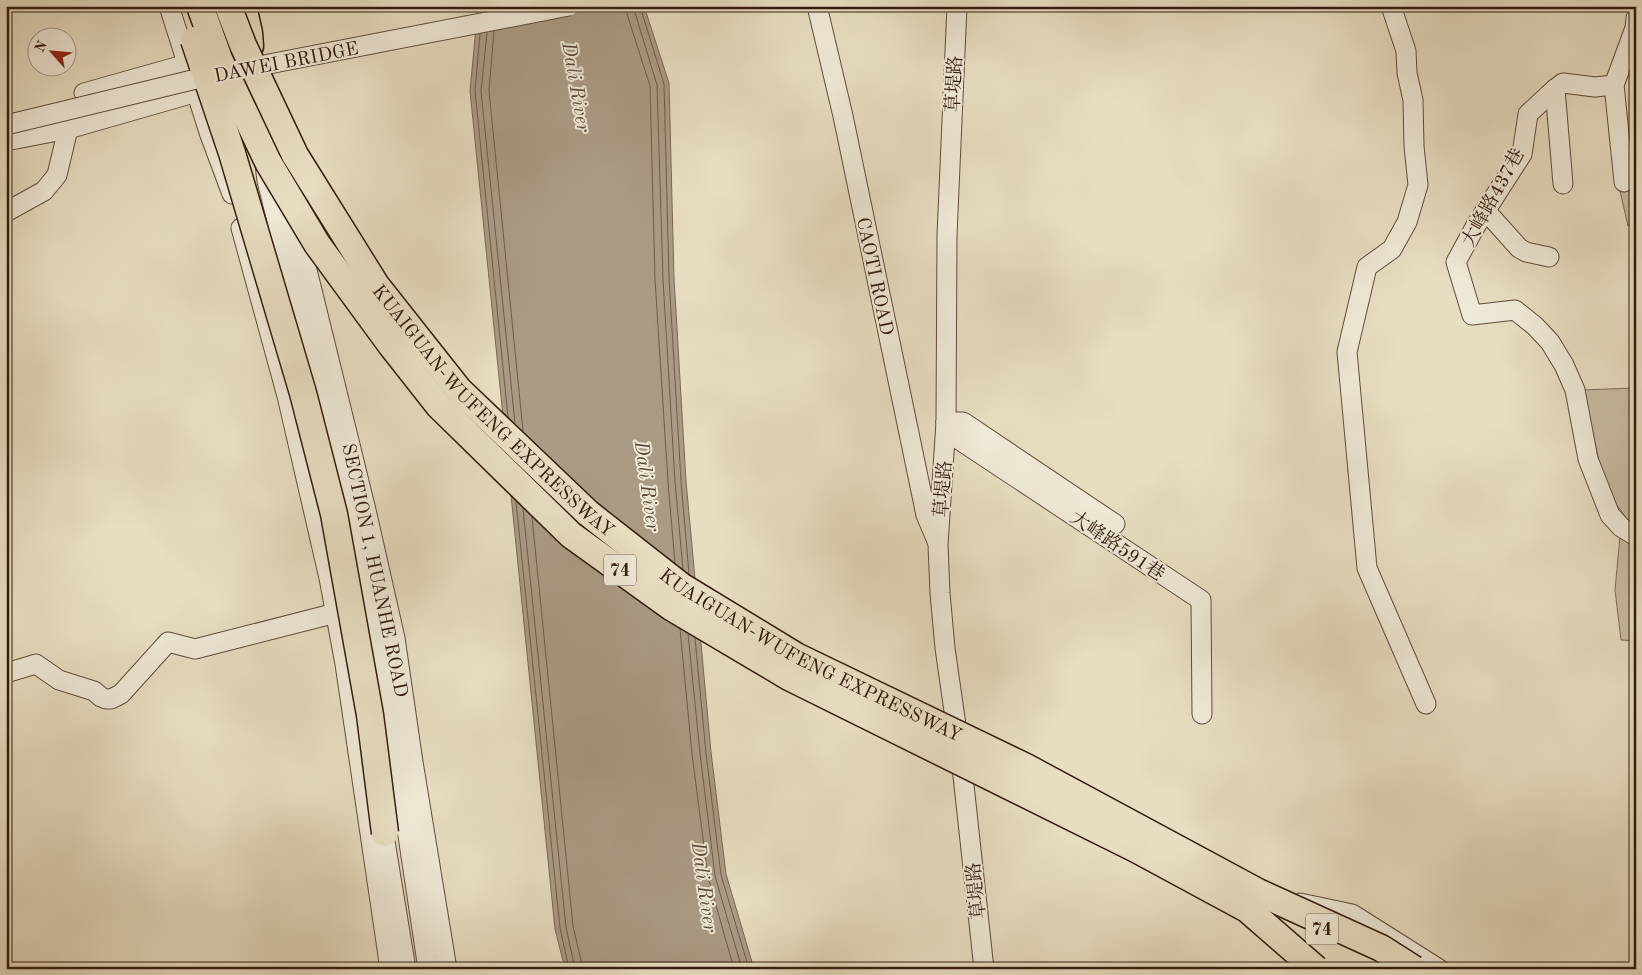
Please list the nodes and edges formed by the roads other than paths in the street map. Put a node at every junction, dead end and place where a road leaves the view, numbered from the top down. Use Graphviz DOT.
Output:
graph roads {
  1 [pos="169,6"];
  2 [pos="182,6"];
  3 [pos="200,6"];
  4 [pos="221,6"];
  5 [pos="228,6"];
  6 [pos="234,6"];
  7 [pos="243,6"];
  8 [pos="568,6"];
  9 [pos="816,6"];
  10 [pos="957,6"];
  11 [pos="1391,6"];
  12 [pos="1636,18"];
  13 [pos="187,64"];
  14 [pos="252,84"];
  15 [pos="1614,84"];
  16 [pos="1555,89"];
  17 [pos="196,92"];
  18 [pos="84,93"];
  19 [pos="6,126"];
  20 [pos="68,129"];
  21 [pos="6,141"];
  22 [pos="267,181"];
  23 [pos="1624,182"];
  24 [pos="1563,184"];
  25 [pos="1485,210"];
  26 [pos="6,212"];
  27 [pos="1549,257"];
  28 [pos="946,422"];
  29 [pos="1114,524"];
  30 [pos="1636,536"];
  31 [pos="938,545"];
  32 [pos="336,613"];
  33 [pos="345,664"];
  34 [pos="6,673"];
  35 [pos="1426,704"];
  36 [pos="1202,714"];
  37 [pos="956,730"];
  38 [pos="962,767"];
  39 [pos="384,833"];
  40 [pos="1252,900"];
  41 [pos="1287,900"];
  42 [pos="1265,931"];
  43 [pos="390,969"];
  44 [pos="406,969"];
  45 [pos="428,969"];
  46 [pos="447,969"];
  47 [pos="984,969"];
  48 [pos="1300,969"];
  49 [pos="1316,969"];
  50 [pos="1326,969"];
  51 [pos="1346,969"];
  52 [pos="1384,969"];
  53 [pos="1396,969"];
  54 [pos="1414,969"];
  55 [pos="1439,969"];
  1 -- 13 [label="street"];
  2 -- 39 [label="highway, bridge"];
  3 -- 40 [label="highway, KUAIGUAN-WUFENG EXPRESSWAY / 74, bridge"];
  4 -- 14 [label="street"];
  5 -- 40 [label="highway, KUAIGUAN-WUFENG EXPRESSWAY / 74, bridge"];
  6 -- 14 [label="street"];
  7 -- 14 [label="highway, bridge"];
  8 -- 19 [label="street, DAWEI BRIDGE, bridge"];
  9 -- 31 [label="street, CAOTI ROAD"];
  10 -- 28 [label="street, 草堤路"];
  11 -- 35 [label="street"];
  12 -- 15 [label="street"];
  13 -- 17 [label="street"];
  13 -- 18 [label="street"];
  14 -- 22 [label="street, SECTION 1, HUANHE ROAD"];
  15 -- 16 [label="street"];
  15 -- 23 [label="street"];
  16 -- 24 [label="street"];
  16 -- 25 [label="street, 大峰路437巷"];
  17 -- 20 [label="street"];
  17 -- 32 [label="street"];
  20 -- 21 [label="street"];
  20 -- 26 [label="street"];
  22 -- 45 [label="street, SECTION 1, HUANHE ROAD"];
  22 -- 46 [label="street, SECTION 1, HUANHE ROAD"];
  25 -- 27 [label="street"];
  25 -- 30 [label="street, 大峰路437巷"];
  28 -- 29 [label="street"];
  28 -- 31 [label="street, 草堤路"];
  28 -- 36 [label="street, 大峰路591巷"];
  31 -- 37 [label="street, 草堤路"];
  32 -- 33 [label="street"];
  32 -- 34 [label="street"];
  33 -- 39 [label="street"];
  33 -- 43 [label="street"];
  37 -- 38 [label="street, 草堤路"];
  37 -- 41 [label="street"];
  38 -- 42 [label="street"];
  38 -- 47 [label="street, 草堤路"];
  39 -- 44 [label="street"];
  40 -- 49 [label="highway, bridge"];
  40 -- 51 [label="highway, KUAIGUAN-WUFENG EXPRESSWAY / 74, bridge"];
  40 -- 52 [label="highway, KUAIGUAN-WUFENG EXPRESSWAY / 74, bridge"];
  40 -- 54 [label="highway, bridge"];
  41 -- 53 [label="street"];
  41 -- 55 [label="street"];
  42 -- 48 [label="street"];
  42 -- 50 [label="street"];
}
